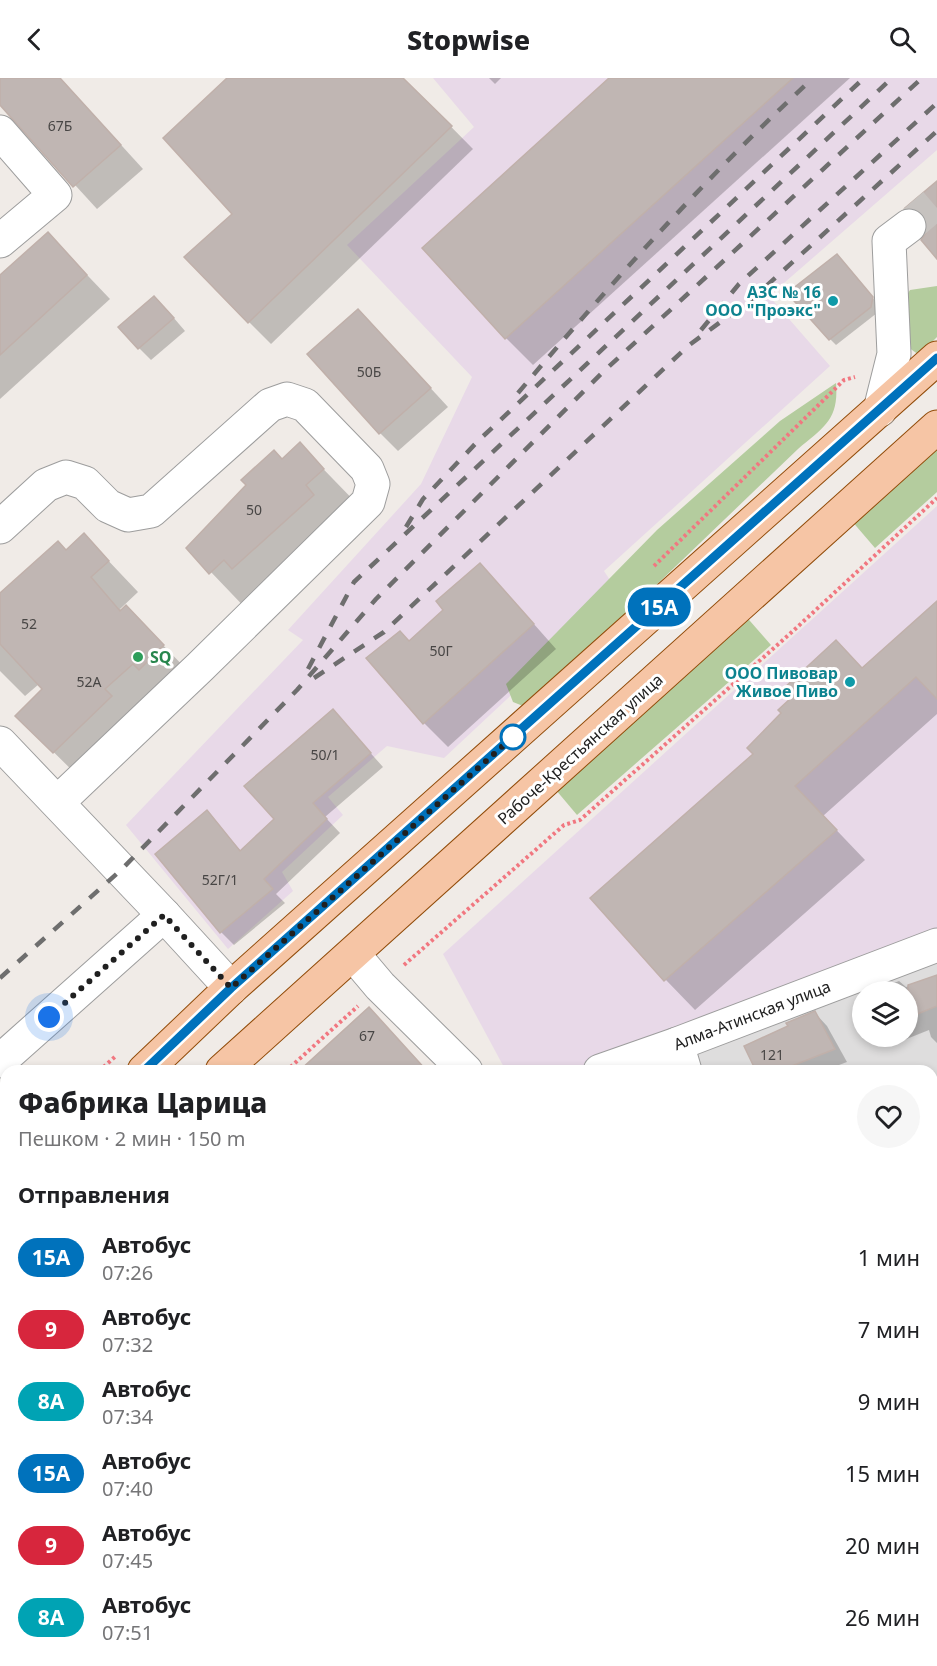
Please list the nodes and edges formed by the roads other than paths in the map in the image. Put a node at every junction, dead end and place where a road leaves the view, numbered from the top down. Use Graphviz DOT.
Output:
graph roads {
  1 [pos="0,132"];
  2 [pos="909,226"];
  3 [pos="0,242"];
  4 [pos="937,358"];
  5 [pos="880,410"];
  6 [pos="937,427"];
  7 [pos="0,527"];
  8 [pos="2,748"];
  9 [pos="58,802"];
  10 [pos="164,915"];
  11 [pos="937,945"];
  12 [pos="353,954"];
  13 [pos="231,988"];
  14 [pos="681,1058"];
  15 [pos="0,1062"];
  16 [pos="150,1065"];
  17 [pos="229,1065"];
  18 [pos="452,1065"];
  19 [pos="637,1065"];
  1 -- 3 [label="street"];
  2 -- 5 [label="street"];
  4 -- 5 [label="main road"];
  5 -- 13 [label="main road"];
  6 -- 12 [label="main road, Рабоче-Крестьянская улица"];
  7 -- 9 [label="street"];
  8 -- 9 [label="street"];
  9 -- 10 [label="street"];
  10 -- 13 [label="street"];
  10 -- 15 [label="street"];
  11 -- 14 [label="street, Алма-Атинская улица"];
  12 -- 17 [label="main road, Рабоче-Крестьянская улица"];
  12 -- 18 [label="street"];
  13 -- 16 [label="main road"];
  14 -- 19 [label="street, Алма-Атинская улица"];
}
